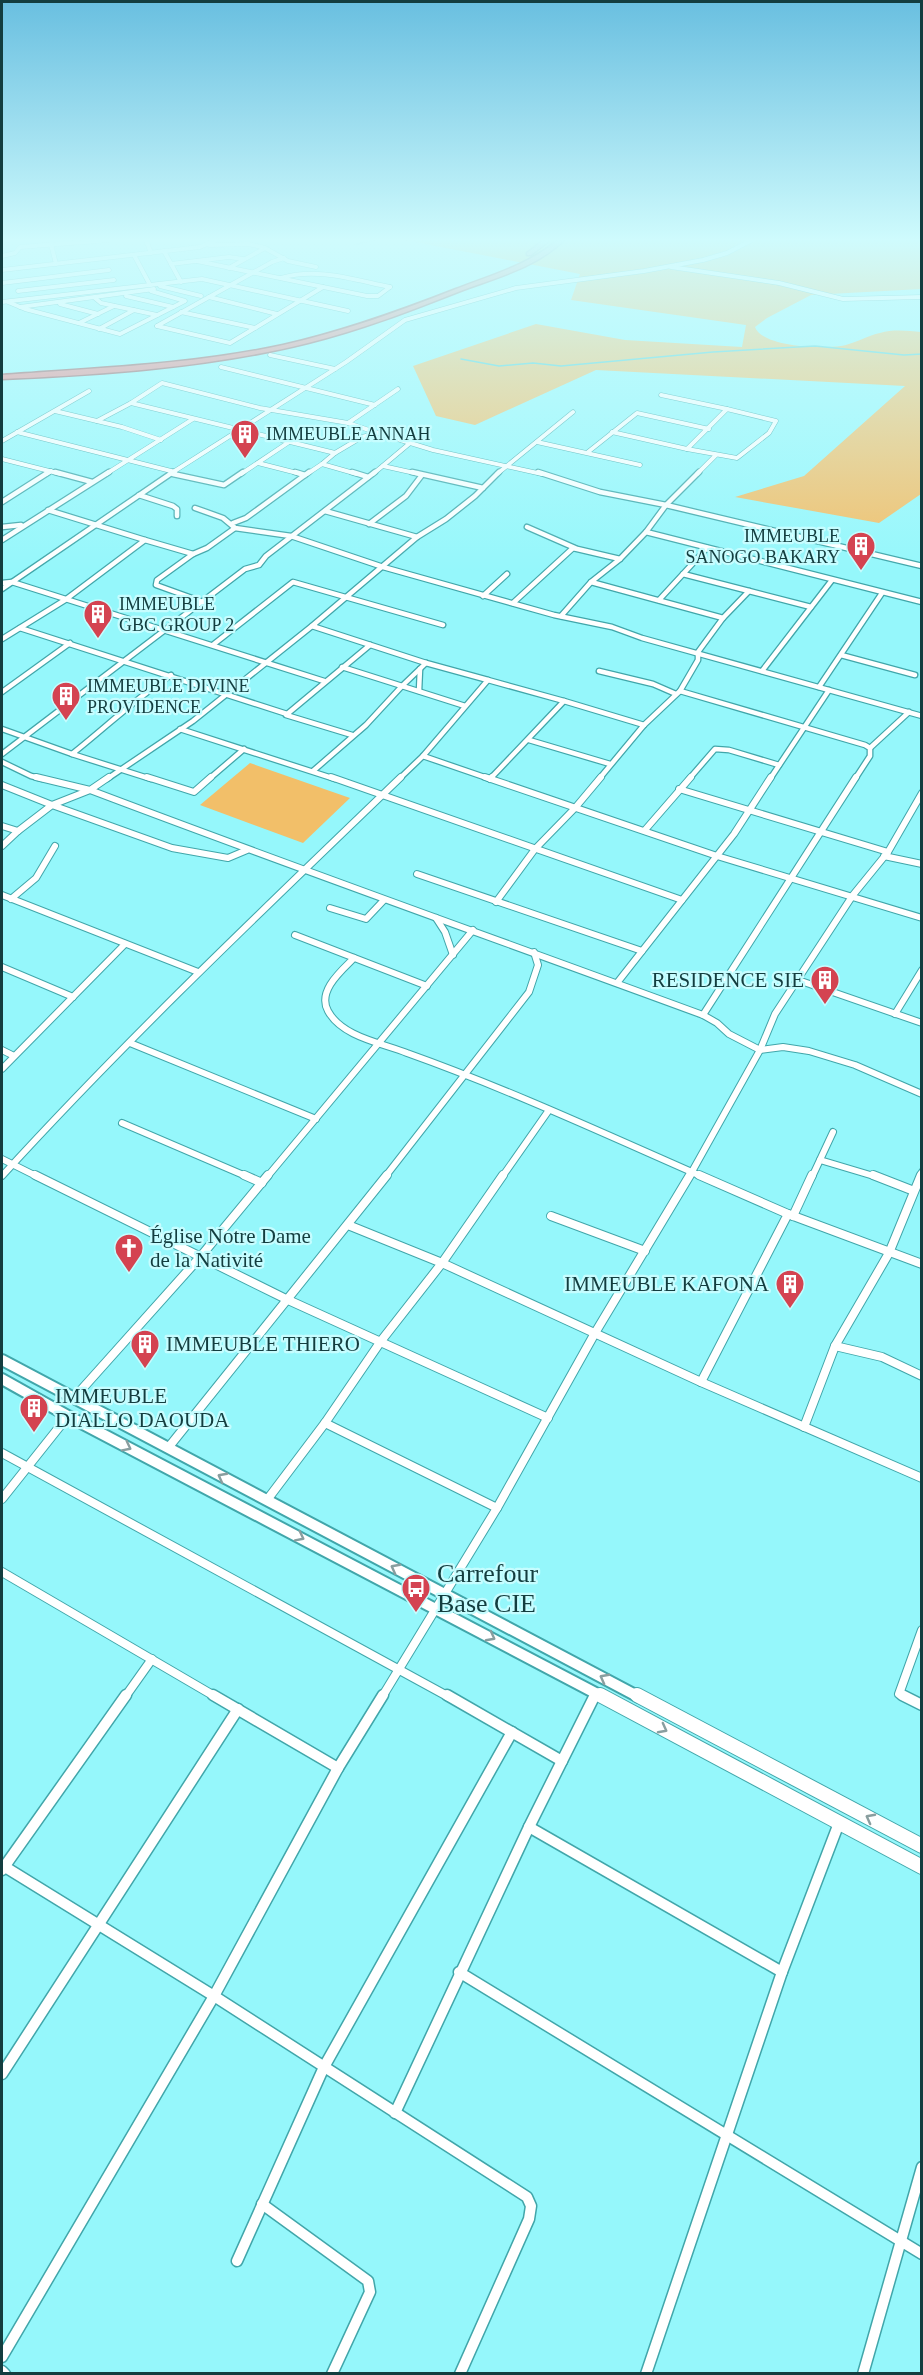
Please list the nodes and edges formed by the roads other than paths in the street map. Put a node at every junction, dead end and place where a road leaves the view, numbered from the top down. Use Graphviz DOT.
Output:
graph roads {
  1 [pos="218,351"];
  2 [pos="257,351"];
  3 [pos="361,351"];
  4 [pos="270,355"];
  5 [pos="221,367"];
  6 [pos="335,369"];
  7 [pos="2,371"];
  8 [pos="2,379"];
  9 [pos="307,388"];
  10 [pos="398,389"];
  11 [pos="89,391"];
  12 [pos="661,395"];
  13 [pos="131,403"];
  14 [pos="375,405"];
  15 [pos="272,409"];
  16 [pos="727,410"];
  17 [pos="55,411"];
  18 [pos="573,412"];
  19 [pos="193,418"];
  20 [pos="97,421"];
  21 [pos="348,423"];
  22 [pos="709,429"];
  23 [pos="240,430"];
  24 [pos="17,432"];
  25 [pos="381,432"];
  26 [pos="612,432"];
  27 [pos="161,440"];
  28 [pos="2,441"];
  29 [pos="289,442"];
  30 [pos="410,442"];
  31 [pos="537,442"];
  32 [pos="687,449"];
  33 [pos="335,453"];
  34 [pos="588,453"];
  35 [pos="716,455"];
  36 [pos="2,459"];
  37 [pos="8,460"];
  38 [pos="130,460"];
  39 [pos="258,463"];
  40 [pos="2,464"];
  41 [pos="322,464"];
  42 [pos="506,465"];
  43 [pos="640,465"];
  44 [pos="383,466"];
  45 [pos="51,471"];
  46 [pos="174,473"];
  47 [pos="305,475"];
  48 [pos="422,476"];
  49 [pos="368,477"];
  50 [pos="92,482"];
  51 [pos="483,488"];
  52 [pos="139,495"];
  53 [pos="2,502"];
  54 [pos="666,505"];
  55 [pos="195,508"];
  56 [pos="48,510"];
  57 [pos="325,511"];
  58 [pos="177,516"];
  59 [pos="97,524"];
  60 [pos="369,524"];
  61 [pos="24,525"];
  62 [pos="234,526"];
  63 [pos="2,527"];
  64 [pos="527,527"];
  65 [pos="646,532"];
  66 [pos="291,536"];
  67 [pos="417,537"];
  68 [pos="2,540"];
  69 [pos="145,540"];
  70 [pos="575,548"];
  71 [pos="707,548"];
  72 [pos="193,554"];
  73 [pos="620,558"];
  74 [pos="921,566"];
  75 [pos="383,567"];
  76 [pos="507,574"];
  77 [pos="683,574"];
  78 [pos="832,580"];
  79 [pos="12,582"];
  80 [pos="591,582"];
  81 [pos="2,583"];
  82 [pos="2,589"];
  83 [pos="749,591"];
  84 [pos="882,593"];
  85 [pos="483,596"];
  86 [pos="346,597"];
  87 [pos="65,600"];
  88 [pos="659,600"];
  89 [pos="203,602"];
  90 [pos="921,602"];
  91 [pos="513,603"];
  92 [pos="811,608"];
  93 [pos="561,616"];
  94 [pos="723,618"];
  95 [pos="442,625"];
  96 [pos="312,626"];
  97 [pos="20,628"];
  98 [pos="164,630"];
  99 [pos="2,639"];
  100 [pos="70,643"];
  101 [pos="214,644"];
  102 [pos="370,645"];
  103 [pos="698,652"];
  104 [pos="841,655"];
  105 [pos="125,660"];
  106 [pos="267,662"];
  107 [pos="426,663"];
  108 [pos="342,667"];
  109 [pos="420,669"];
  110 [pos="599,671"];
  111 [pos="762,671"];
  112 [pos="171,675"];
  113 [pos="915,675"];
  114 [pos="488,680"];
  115 [pos="324,681"];
  116 [pos="402,686"];
  117 [pos="819,687"];
  118 [pos="829,690"];
  119 [pos="419,691"];
  120 [pos="2,692"];
  121 [pos="678,693"];
  122 [pos="225,694"];
  123 [pos="564,701"];
  124 [pos="465,706"];
  125 [pos="909,712"];
  126 [pos="287,714"];
  127 [pos="921,716"];
  128 [pos="644,725"];
  129 [pos="2,729"];
  130 [pos="180,729"];
  131 [pos="804,729"];
  132 [pos="352,735"];
  133 [pos="24,738"];
  134 [pos="529,740"];
  135 [pos="870,748"];
  136 [pos="244,749"];
  137 [pos="2,754"];
  138 [pos="72,754"];
  139 [pos="423,756"];
  140 [pos="2,762"];
  141 [pos="610,764"];
  142 [pos="779,765"];
  143 [pos="120,770"];
  144 [pos="313,771"];
  145 [pos="490,779"];
  146 [pos="2,785"];
  147 [pos="680,789"];
  148 [pos="90,790"];
  149 [pos="921,793"];
  150 [pos="383,797"];
  151 [pos="52,805"];
  152 [pos="575,808"];
  153 [pos="751,809"];
  154 [pos="2,826"];
  155 [pos="645,830"];
  156 [pos="18,831"];
  157 [pos="819,831"];
  158 [pos="2,846"];
  159 [pos="55,846"];
  160 [pos="535,849"];
  161 [pos="247,850"];
  162 [pos="886,854"];
  163 [pos="717,856"];
  164 [pos="921,864"];
  165 [pos="303,872"];
  166 [pos="417,874"];
  167 [pos="790,877"];
  168 [pos="2,895"];
  169 [pos="853,895"];
  170 [pos="11,899"];
  171 [pos="384,900"];
  172 [pos="682,900"];
  173 [pos="496,902"];
  174 [pos="330,908"];
  175 [pos="436,918"];
  176 [pos="921,918"];
  177 [pos="473,930"];
  178 [pos="295,935"];
  179 [pos="125,944"];
  180 [pos="642,951"];
  181 [pos="534,952"];
  182 [pos="453,955"];
  183 [pos="354,958"];
  184 [pos="2,967"];
  185 [pos="921,970"];
  186 [pos="198,972"];
  187 [pos="798,980"];
  188 [pos="617,983"];
  189 [pos="427,986"];
  190 [pos="73,998"];
  191 [pos="895,1014"];
  192 [pos="703,1015"];
  193 [pos="921,1023"];
  194 [pos="130,1043"];
  195 [pos="381,1043"];
  196 [pos="2,1050"];
  197 [pos="759,1050"];
  198 [pos="15,1056"];
  199 [pos="2,1069"];
  200 [pos="464,1074"];
  201 [pos="921,1094"];
  202 [pos="549,1110"];
  203 [pos="316,1119"];
  204 [pos="122,1123"];
  205 [pos="833,1132"];
  206 [pos="2,1159"];
  207 [pos="820,1160"];
  208 [pos="13,1164"];
  209 [pos="692,1172"];
  210 [pos="921,1172"];
  211 [pos="2,1176"];
  212 [pos="262,1183"];
  213 [pos="914,1191"];
  214 [pos="791,1215"];
  215 [pos="551,1216"];
  216 [pos="348,1225"];
  217 [pos="645,1251"];
  218 [pos="889,1253"];
  219 [pos="201,1256"];
  220 [pos="442,1263"];
  221 [pos="921,1264"];
  222 [pos="286,1299"];
  223 [pos="595,1333"];
  224 [pos="381,1341"];
  225 [pos="835,1346"];
  226 [pos="2,1360"];
  227 [pos="921,1376"];
  228 [pos="2,1379"];
  229 [pos="701,1382"];
  230 [pos="74,1398"];
  231 [pos="68,1416"];
  232 [pos="548,1418"];
  233 [pos="326,1423"];
  234 [pos="804,1427"];
  235 [pos="168,1448"];
  236 [pos="2,1453"];
  237 [pos="28,1467"];
  238 [pos="921,1478"];
  239 [pos="2,1499"];
  240 [pos="267,1500"];
  241 [pos="497,1508"];
  242 [pos="2,1572"];
  243 [pos="445,1594"];
  244 [pos="437,1608"];
  245 [pos="921,1630"];
  246 [pos="152,1659"];
  247 [pos="399,1668"];
  248 [pos="596,1694"];
  249 [pos="921,1705"];
  250 [pos="238,1709"];
  251 [pos="512,1732"];
  252 [pos="562,1761"];
  253 [pos="338,1768"];
  254 [pos="839,1823"];
  255 [pos="529,1827"];
  256 [pos="921,1846"];
  257 [pos="2,1867"];
  258 [pos="921,1867"];
  259 [pos="99,1926"];
  260 [pos="459,1972"];
  261 [pos="782,1972"];
  262 [pos="214,1996"];
  263 [pos="324,2067"];
  264 [pos="2,2074"];
  265 [pos="395,2113"];
  266 [pos="725,2136"];
  267 [pos="921,2167"];
  268 [pos="262,2204"];
  269 [pos="900,2241"];
  270 [pos="921,2254"];
  271 [pos="237,2261"];
  272 [pos="2,2357"];
  273 [pos="332,2373"];
  274 [pos="460,2373"];
  275 [pos="646,2373"];
  276 [pos="863,2373"];
  1 -- 7 [label="highway"];
  2 -- 8 [label="highway"];
  3 -- 6 [label="street"];
  4 -- 6 [label="street"];
  5 -- 9 [label="street"];
  6 -- 9 [label="street"];
  9 -- 14 [label="street"];
  9 -- 15 [label="street"];
  10 -- 14 [label="street"];
  11 -- 17 [label="street"];
  12 -- 16 [label="street"];
  13 -- 15 [label="street"];
  13 -- 19 [label="street"];
  13 -- 20 [label="street"];
  14 -- 21 [label="street"];
  15 -- 21 [label="street"];
  15 -- 23 [label="street"];
  16 -- 22 [label="street"];
  16 -- 35 [label="street"];
  17 -- 20 [label="street"];
  17 -- 24 [label="street"];
  18 -- 31 [label="street"];
  19 -- 23 [label="street"];
  19 -- 27 [label="street"];
  20 -- 27 [label="street"];
  21 -- 25 [label="street"];
  22 -- 26 [label="street"];
  22 -- 32 [label="street"];
  23 -- 29 [label="street"];
  23 -- 46 [label="street"];
  24 -- 28 [label="street"];
  24 -- 38 [label="street"];
  25 -- 30 [label="street"];
  25 -- 33 [label="street"];
  26 -- 32 [label="street"];
  26 -- 34 [label="street"];
  27 -- 38 [label="street"];
  29 -- 33 [label="street"];
  29 -- 39 [label="street"];
  30 -- 42 [label="street"];
  30 -- 44 [label="street"];
  31 -- 34 [label="street"];
  31 -- 42 [label="street"];
  32 -- 35 [label="street"];
  33 -- 41 [label="street"];
  34 -- 43 [label="street"];
  35 -- 54 [label="street"];
  36 -- 37 [label="street"];
  37 -- 40 [label="street"];
  37 -- 45 [label="street"];
  38 -- 46 [label="street"];
  38 -- 50 [label="street"];
  39 -- 46 [label="street"];
  39 -- 47 [label="street"];
  41 -- 47 [label="street"];
  41 -- 49 [label="street"];
  42 -- 51 [label="street"];
  42 -- 54 [label="street"];
  44 -- 48 [label="street"];
  44 -- 49 [label="street"];
  45 -- 50 [label="street"];
  45 -- 53 [label="street"];
  46 -- 52 [label="street"];
  47 -- 62 [label="street"];
  48 -- 51 [label="street"];
  48 -- 60 [label="street"];
  49 -- 57 [label="street"];
  50 -- 56 [label="street"];
  51 -- 67 [label="street"];
  52 -- 58 [label="street"];
  52 -- 59 [label="street"];
  54 -- 65 [label="street"];
  54 -- 74 [label="street"];
  55 -- 62 [label="street"];
  56 -- 59 [label="street"];
  56 -- 61 [label="street"];
  57 -- 60 [label="street"];
  57 -- 66 [label="street"];
  59 -- 69 [label="street"];
  59 -- 79 [label="street"];
  60 -- 67 [label="street"];
  61 -- 63 [label="street"];
  61 -- 68 [label="street"];
  62 -- 66 [label="street"];
  62 -- 72 [label="street"];
  64 -- 70 [label="street"];
  65 -- 71 [label="street"];
  65 -- 73 [label="street"];
  66 -- 75 [label="street"];
  66 -- 89 [label="street"];
  67 -- 75 [label="street"];
  69 -- 72 [label="street"];
  69 -- 87 [label="street"];
  70 -- 73 [label="street"];
  70 -- 91 [label="street"];
  71 -- 77 [label="street"];
  71 -- 78 [label="street"];
  72 -- 89 [label="street"];
  73 -- 80 [label="street"];
  75 -- 85 [label="street"];
  75 -- 86 [label="street"];
  76 -- 85 [label="street"];
  77 -- 83 [label="street"];
  77 -- 88 [label="street"];
  78 -- 84 [label="street"];
  78 -- 92 [label="street"];
  79 -- 81 [label="street"];
  79 -- 82 [label="street"];
  79 -- 87 [label="street"];
  80 -- 88 [label="street"];
  80 -- 93 [label="street"];
  83 -- 92 [label="street"];
  83 -- 94 [label="street"];
  84 -- 90 [label="street"];
  84 -- 104 [label="street"];
  85 -- 91 [label="street"];
  86 -- 95 [label="street"];
  86 -- 96 [label="street"];
  86 -- 101 [label="street"];
  87 -- 97 [label="street"];
  87 -- 98 [label="street"];
  88 -- 94 [label="street"];
  89 -- 98 [label="street"];
  91 -- 93 [label="street"];
  92 -- 111 [label="street"];
  93 -- 103 [label="street"];
  94 -- 103 [label="street"];
  96 -- 102 [label="street"];
  96 -- 106 [label="street"];
  97 -- 99 [label="street"];
  97 -- 100 [label="street"];
  98 -- 101 [label="street"];
  98 -- 105 [label="street"];
  100 -- 105 [label="street"];
  100 -- 120 [label="street"];
  101 -- 106 [label="street"];
  102 -- 107 [label="street"];
  102 -- 108 [label="street"];
  103 -- 111 [label="street"];
  103 -- 121 [label="street"];
  104 -- 113 [label="street"];
  104 -- 117 [label="street"];
  105 -- 112 [label="street"];
  105 -- 133 [label="street"];
  106 -- 115 [label="street"];
  106 -- 122 [label="street"];
  107 -- 109 [label="street"];
  107 -- 114 [label="street"];
  108 -- 115 [label="street"];
  108 -- 116 [label="street"];
  109 -- 116 [label="street"];
  109 -- 119 [label="street"];
  110 -- 121 [label="street"];
  111 -- 117 [label="street"];
  112 -- 122 [label="street"];
  112 -- 138 [label="street"];
  114 -- 123 [label="street"];
  114 -- 124 [label="street"];
  115 -- 126 [label="street"];
  116 -- 119 [label="street"];
  116 -- 132 [label="street"];
  117 -- 118 [label="street"];
  118 -- 125 [label="street"];
  118 -- 131 [label="street"];
  119 -- 124 [label="street"];
  121 -- 128 [label="street"];
  121 -- 131 [label="street"];
  122 -- 126 [label="street"];
  122 -- 130 [label="street"];
  123 -- 128 [label="street"];
  123 -- 134 [label="street"];
  124 -- 139 [label="street"];
  125 -- 127 [label="street"];
  125 -- 135 [label="street"];
  126 -- 132 [label="street"];
  128 -- 141 [label="street"];
  129 -- 133 [label="street"];
  130 -- 136 [label="street"];
  130 -- 143 [label="street"];
  131 -- 135 [label="street"];
  131 -- 142 [label="street"];
  132 -- 144 [label="street"];
  133 -- 137 [label="street"];
  133 -- 138 [label="street"];
  134 -- 141 [label="street"];
  134 -- 145 [label="street"];
  135 -- 157 [label="street"];
  136 -- 143 [label="street"];
  136 -- 144 [label="street"];
  138 -- 143 [label="street"];
  139 -- 145 [label="street"];
  139 -- 150 [label="street"];
  140 -- 148 [label="street"];
  141 -- 152 [label="street"];
  142 -- 147 [label="street"];
  142 -- 153 [label="street"];
  143 -- 148 [label="street"];
  144 -- 150 [label="street"];
  145 -- 152 [label="street"];
  146 -- 151 [label="street"];
  147 -- 153 [label="street"];
  147 -- 155 [label="street"];
  148 -- 151 [label="street"];
  148 -- 161 [label="street"];
  149 -- 162 [label="street"];
  150 -- 160 [label="street"];
  150 -- 165 [label="street"];
  151 -- 156 [label="street"];
  151 -- 161 [label="street"];
  152 -- 155 [label="street"];
  152 -- 160 [label="street"];
  153 -- 157 [label="street"];
  153 -- 163 [label="street"];
  154 -- 156 [label="street"];
  155 -- 163 [label="street"];
  156 -- 158 [label="street"];
  157 -- 162 [label="street"];
  157 -- 167 [label="street"];
  159 -- 170 [label="street"];
  160 -- 172 [label="street"];
  160 -- 173 [label="street"];
  161 -- 165 [label="street"];
  162 -- 164 [label="street"];
  162 -- 169 [label="street"];
  163 -- 167 [label="street"];
  163 -- 172 [label="street"];
  165 -- 171 [label="street"];
  165 -- 186 [label="street"];
  166 -- 173 [label="street"];
  167 -- 169 [label="street"];
  167 -- 192 [label="street"];
  168 -- 170 [label="street"];
  169 -- 176 [label="street"];
  169 -- 187 [label="street"];
  170 -- 179 [label="street"];
  171 -- 174 [label="street"];
  171 -- 175 [label="street"];
  172 -- 180 [label="street"];
  173 -- 180 [label="street"];
  175 -- 177 [label="street"];
  175 -- 182 [label="street"];
  177 -- 181 [label="street"];
  177 -- 182 [label="street"];
  178 -- 183 [label="street"];
  179 -- 186 [label="street"];
  179 -- 190 [label="street"];
  180 -- 188 [label="street"];
  181 -- 188 [label="street"];
  181 -- 200 [label="street"];
  182 -- 189 [label="street"];
  183 -- 189 [label="street"];
  183 -- 195 [label="street"];
  184 -- 190 [label="street"];
  185 -- 191 [label="street"];
  186 -- 194 [label="street"];
  187 -- 191 [label="street"];
  187 -- 197 [label="street"];
  188 -- 192 [label="street"];
  189 -- 195 [label="street"];
  190 -- 198 [label="street"];
  191 -- 193 [label="street"];
  192 -- 197 [label="street"];
  194 -- 203 [label="street"];
  194 -- 208 [label="street"];
  195 -- 200 [label="street"];
  195 -- 203 [label="street"];
  196 -- 198 [label="street"];
  197 -- 201 [label="street"];
  197 -- 209 [label="street"];
  198 -- 199 [label="street"];
  200 -- 202 [label="street"];
  200 -- 216 [label="street"];
  202 -- 209 [label="street"];
  202 -- 220 [label="street"];
  203 -- 212 [label="street"];
  204 -- 212 [label="street"];
  205 -- 207 [label="street"];
  206 -- 208 [label="street"];
  207 -- 213 [label="street"];
  207 -- 214 [label="street"];
  208 -- 211 [label="street"];
  208 -- 219 [label="street"];
  209 -- 214 [label="street"];
  209 -- 217 [label="street"];
  210 -- 213 [label="street"];
  212 -- 219 [label="street"];
  213 -- 218 [label="street"];
  214 -- 218 [label="street"];
  214 -- 229 [label="street"];
  215 -- 217 [label="street"];
  216 -- 220 [label="street"];
  216 -- 222 [label="street"];
  217 -- 223 [label="street"];
  218 -- 221 [label="street"];
  218 -- 225 [label="street"];
  219 -- 222 [label="street"];
  219 -- 230 [label="street"];
  220 -- 223 [label="street"];
  220 -- 224 [label="street"];
  222 -- 224 [label="street"];
  222 -- 235 [label="street"];
  223 -- 229 [label="street"];
  223 -- 232 [label="street"];
  224 -- 232 [label="street"];
  224 -- 233 [label="street"];
  225 -- 227 [label="street"];
  225 -- 234 [label="street"];
  226 -- 230 [label="main road"];
  228 -- 231 [label="main road"];
  229 -- 234 [label="street"];
  230 -- 235 [label="main road"];
  231 -- 237 [label="street"];
  231 -- 244 [label="main road, one-way"];
  232 -- 241 [label="street"];
  233 -- 240 [label="street"];
  233 -- 241 [label="street"];
  234 -- 238 [label="street"];
  240 -- 235 [label="main road, one-way"];
  236 -- 237 [label="street"];
  237 -- 239 [label="street"];
  237 -- 247 [label="street"];
  243 -- 240 [label="main road, one-way"];
  241 -- 243 [label="street"];
  242 -- 246 [label="street"];
  243 -- 244 [label="street"];
  256 -- 243 [label="main road, one-way"];
  244 -- 247 [label="street"];
  244 -- 248 [label="main road, one-way"];
  245 -- 249 [label="street"];
  246 -- 250 [label="street"];
  246 -- 257 [label="street"];
  247 -- 251 [label="street"];
  247 -- 253 [label="street"];
  248 -- 252 [label="street"];
  248 -- 254 [label="main road, one-way"];
  250 -- 253 [label="street"];
  250 -- 259 [label="street"];
  251 -- 252 [label="street"];
  251 -- 263 [label="street"];
  252 -- 255 [label="street"];
  253 -- 262 [label="street"];
  254 -- 258 [label="main road"];
  254 -- 261 [label="street"];
  255 -- 260 [label="street"];
  255 -- 261 [label="street"];
  257 -- 259 [label="street"];
  259 -- 262 [label="street"];
  259 -- 264 [label="street"];
  260 -- 265 [label="street"];
  260 -- 266 [label="street"];
  261 -- 266 [label="street"];
  262 -- 263 [label="street"];
  262 -- 272 [label="street"];
  263 -- 265 [label="street"];
  263 -- 268 [label="street"];
  265 -- 274 [label="street"];
  266 -- 269 [label="street"];
  266 -- 275 [label="street"];
  267 -- 269 [label="street"];
  268 -- 271 [label="street"];
  268 -- 273 [label="street"];
  269 -- 270 [label="street"];
  269 -- 276 [label="street"];
}
